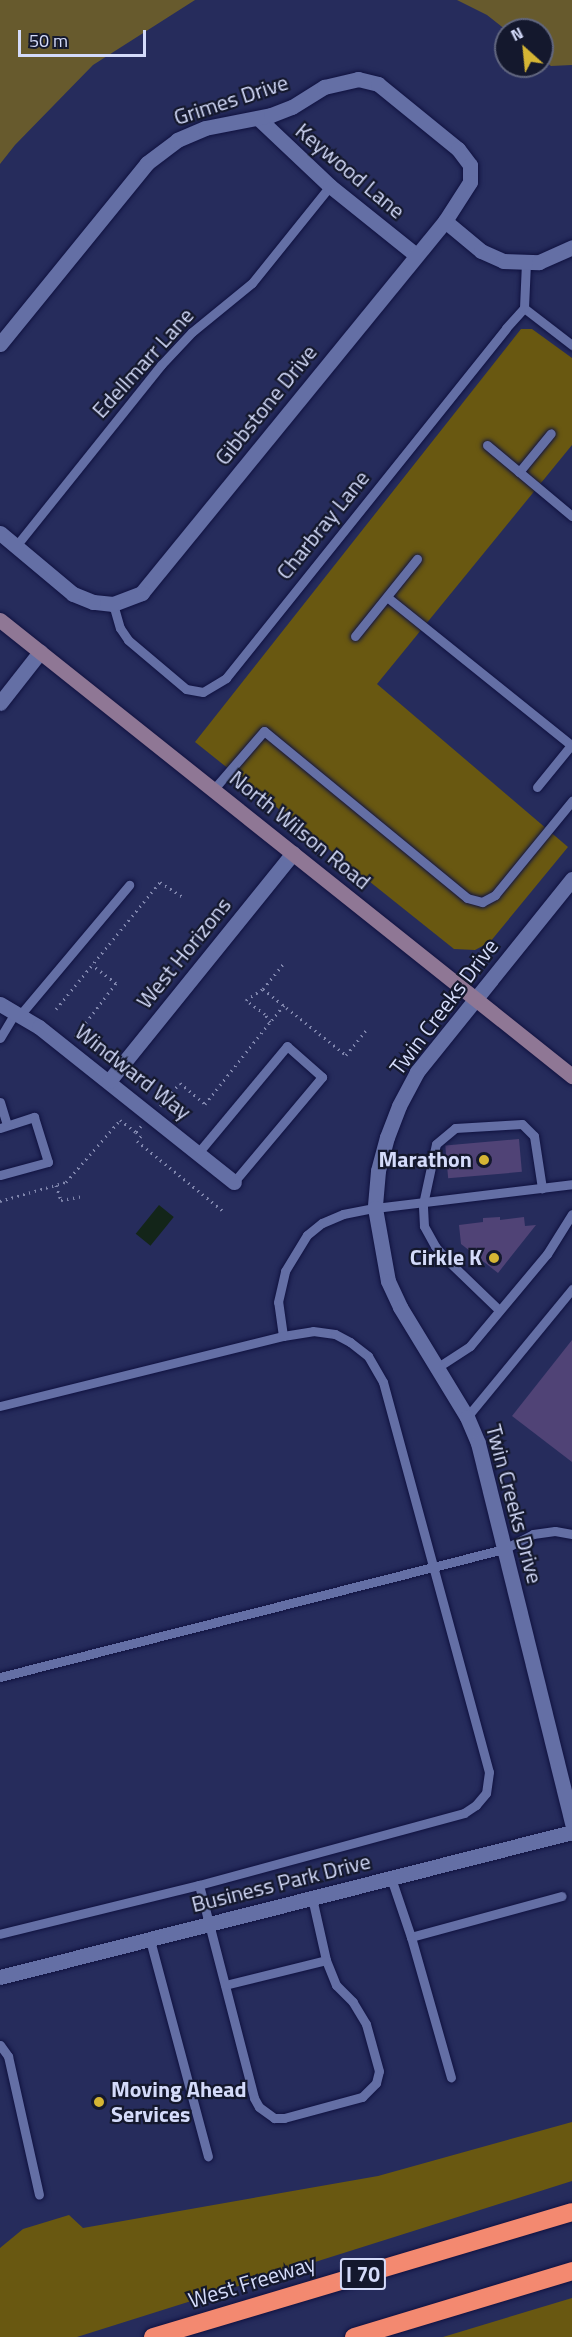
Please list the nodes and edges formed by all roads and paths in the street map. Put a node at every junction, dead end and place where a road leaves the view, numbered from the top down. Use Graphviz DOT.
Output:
graph roads {
  1 [pos="258,118"];
  2 [pos="330,186"];
  3 [pos="445,221"];
  4 [pos="572,247"];
  5 [pos="416,255"];
  6 [pos="526,263"];
  7 [pos="524,308"];
  8 [pos="0,344"];
  9 [pos="572,345"];
  10 [pos="551,433"];
  11 [pos="487,445"];
  12 [pos="519,472"];
  13 [pos="572,516"];
  14 [pos="0,533"];
  15 [pos="16,546"];
  16 [pos="417,559"];
  17 [pos="387,597"];
  18 [pos="113,604"];
  19 [pos="0,620"];
  20 [pos="355,636"];
  21 [pos="40,652"];
  22 [pos="0,703"];
  23 [pos="572,745"];
  24 [pos="537,787"];
  25 [pos="213,790"];
  26 [pos="572,801"];
  27 [pos="293,853"];
  28 [pos="572,879"];
  29 [pos="129,885"];
  30 [pos="183,897"];
  31 [pos="285,962"];
  32 [pos="92,965"];
  33 [pos="263,989"];
  34 [pos="476,1000"];
  35 [pos="0,1004"];
  36 [pos="284,1005"];
  37 [pos="56,1009"];
  38 [pos="18,1014"];
  39 [pos="270,1022"];
  40 [pos="367,1029"];
  41 [pos="0,1038"];
  42 [pos="72,1041"];
  43 [pos="572,1076"];
  44 [pos="109,1081"];
  45 [pos="0,1102"];
  46 [pos="152,1115"];
  47 [pos="4,1127"];
  48 [pos="136,1132"];
  49 [pos="198,1153"];
  50 [pos="0,1176"];
  51 [pos="234,1182"];
  52 [pos="572,1184"];
  53 [pos="57,1185"];
  54 [pos="542,1188"];
  55 [pos="84,1196"];
  56 [pos="0,1201"];
  57 [pos="423,1204"];
  58 [pos="375,1208"];
  59 [pos="223,1211"];
  60 [pos="572,1214"];
  61 [pos="572,1288"];
  62 [pos="499,1310"];
  63 [pos="283,1336"];
  64 [pos="438,1367"];
  65 [pos="0,1406"];
  66 [pos="467,1417"];
  67 [pos="572,1534"];
  68 [pos="504,1549"];
  69 [pos="432,1567"];
  70 [pos="0,1677"];
  71 [pos="572,1824"];
  72 [pos="572,1832"];
  73 [pos="391,1878"];
  74 [pos="199,1885"];
  75 [pos="562,1896"];
  76 [pos="312,1899"];
  77 [pos="209,1925"];
  78 [pos="0,1934"];
  79 [pos="411,1937"];
  80 [pos="150,1940"];
  81 [pos="326,1960"];
  82 [pos="0,1977"];
  83 [pos="225,1985"];
  84 [pos="0,2045"];
  85 [pos="451,2077"];
  86 [pos="208,2156"];
  87 [pos="39,2195"];
  88 [pos="572,2212"];
  89 [pos="572,2271"];
  90 [pos="153,2337"];
  91 [pos="354,2337"];
  1 -- 2 [label="street, Keywood Lane"];
  1 -- 3 [label="street, Grimes Drive"];
  1 -- 8 [label="street, Grimes Drive"];
  2 -- 5 [label="street, Keywood Lane"];
  2 -- 15 [label="lane, Edellmarr Lane"];
  3 -- 5 [label="street, Gibbstone Drive"];
  3 -- 6 [label="street"];
  4 -- 6 [label="street"];
  5 -- 18 [label="street, Gibbstone Drive"];
  6 -- 7 [label="lane"];
  7 -- 9 [label="lane"];
  7 -- 18 [label="lane, Charbray Lane"];
  10 -- 12 [label="lane"];
  11 -- 12 [label="lane"];
  12 -- 13 [label="lane"];
  14 -- 15 [label="street"];
  15 -- 18 [label="street"];
  16 -- 17 [label="lane"];
  17 -- 20 [label="lane"];
  17 -- 23 [label="lane"];
  19 -- 21 [label="main road, North Wilson Road"];
  21 -- 22 [label="street"];
  21 -- 25 [label="main road, North Wilson Road"];
  23 -- 24 [label="lane"];
  25 -- 26 [label="lane"];
  25 -- 27 [label="main road, North Wilson Road"];
  27 -- 34 [label="main road, North Wilson Road"];
  27 -- 44 [label="street, West Horizons"];
  28 -- 34 [label="street, Twin Creeks Drive"];
  29 -- 38 [label="lane"];
  30 -- 32 [label="path"];
  31 -- 33 [label="path"];
  32 -- 37 [label="path"];
  32 -- 42 [label="path"];
  33 -- 36 [label="path"];
  33 -- 39 [label="path"];
  34 -- 43 [label="main road, North Wilson Road"];
  34 -- 58 [label="street, Twin Creeks Drive"];
  35 -- 38 [label="street, Windward Way"];
  36 -- 39 [label="path"];
  36 -- 40 [label="path"];
  38 -- 41 [label="lane"];
  38 -- 44 [label="street, Windward Way"];
  39 -- 46 [label="path"];
  44 -- 46 [label="street, Windward Way"];
  45 -- 47 [label="lane"];
  46 -- 48 [label="path"];
  46 -- 49 [label="street, Windward Way"];
  47 -- 50 [label="lane"];
  48 -- 53 [label="path"];
  48 -- 59 [label="path"];
  49 -- 51 [label="street, Windward Way"];
  49 -- 51 [label="lane"];
  52 -- 54 [label="lane"];
  53 -- 55 [label="path"];
  53 -- 56 [label="path"];
  54 -- 57 [label="lane"];
  54 -- 57 [label="lane"];
  57 -- 58 [label="lane"];
  57 -- 62 [label="lane"];
  58 -- 63 [label="lane"];
  58 -- 64 [label="street, Twin Creeks Drive"];
  60 -- 62 [label="lane"];
  61 -- 66 [label="lane"];
  62 -- 64 [label="lane"];
  63 -- 65 [label="lane"];
  63 -- 69 [label="lane"];
  64 -- 66 [label="street, Twin Creeks Drive"];
  66 -- 68 [label="street, Twin Creeks Drive"];
  67 -- 68 [label="lane"];
  68 -- 69 [label="lane"];
  68 -- 71 [label="street, Twin Creeks Drive"];
  69 -- 70 [label="lane"];
  69 -- 74 [label="lane"];
  72 -- 73 [label="street, Business Park Drive"];
  73 -- 76 [label="street, Business Park Drive"];
  73 -- 79 [label="lane"];
  74 -- 77 [label="lane"];
  74 -- 78 [label="lane"];
  75 -- 79 [label="lane"];
  76 -- 77 [label="street, Business Park Drive"];
  76 -- 81 [label="lane"];
  77 -- 80 [label="street, Business Park Drive"];
  77 -- 83 [label="lane"];
  79 -- 85 [label="lane"];
  80 -- 82 [label="street, Business Park Drive"];
  80 -- 86 [label="lane"];
  81 -- 83 [label="lane"];
  81 -- 83 [label="lane"];
  84 -- 87 [label="lane"];
  88 -- 90 [label="highway, West Freeway / I 70"];
  89 -- 91 [label="highway, I 70"];
}
